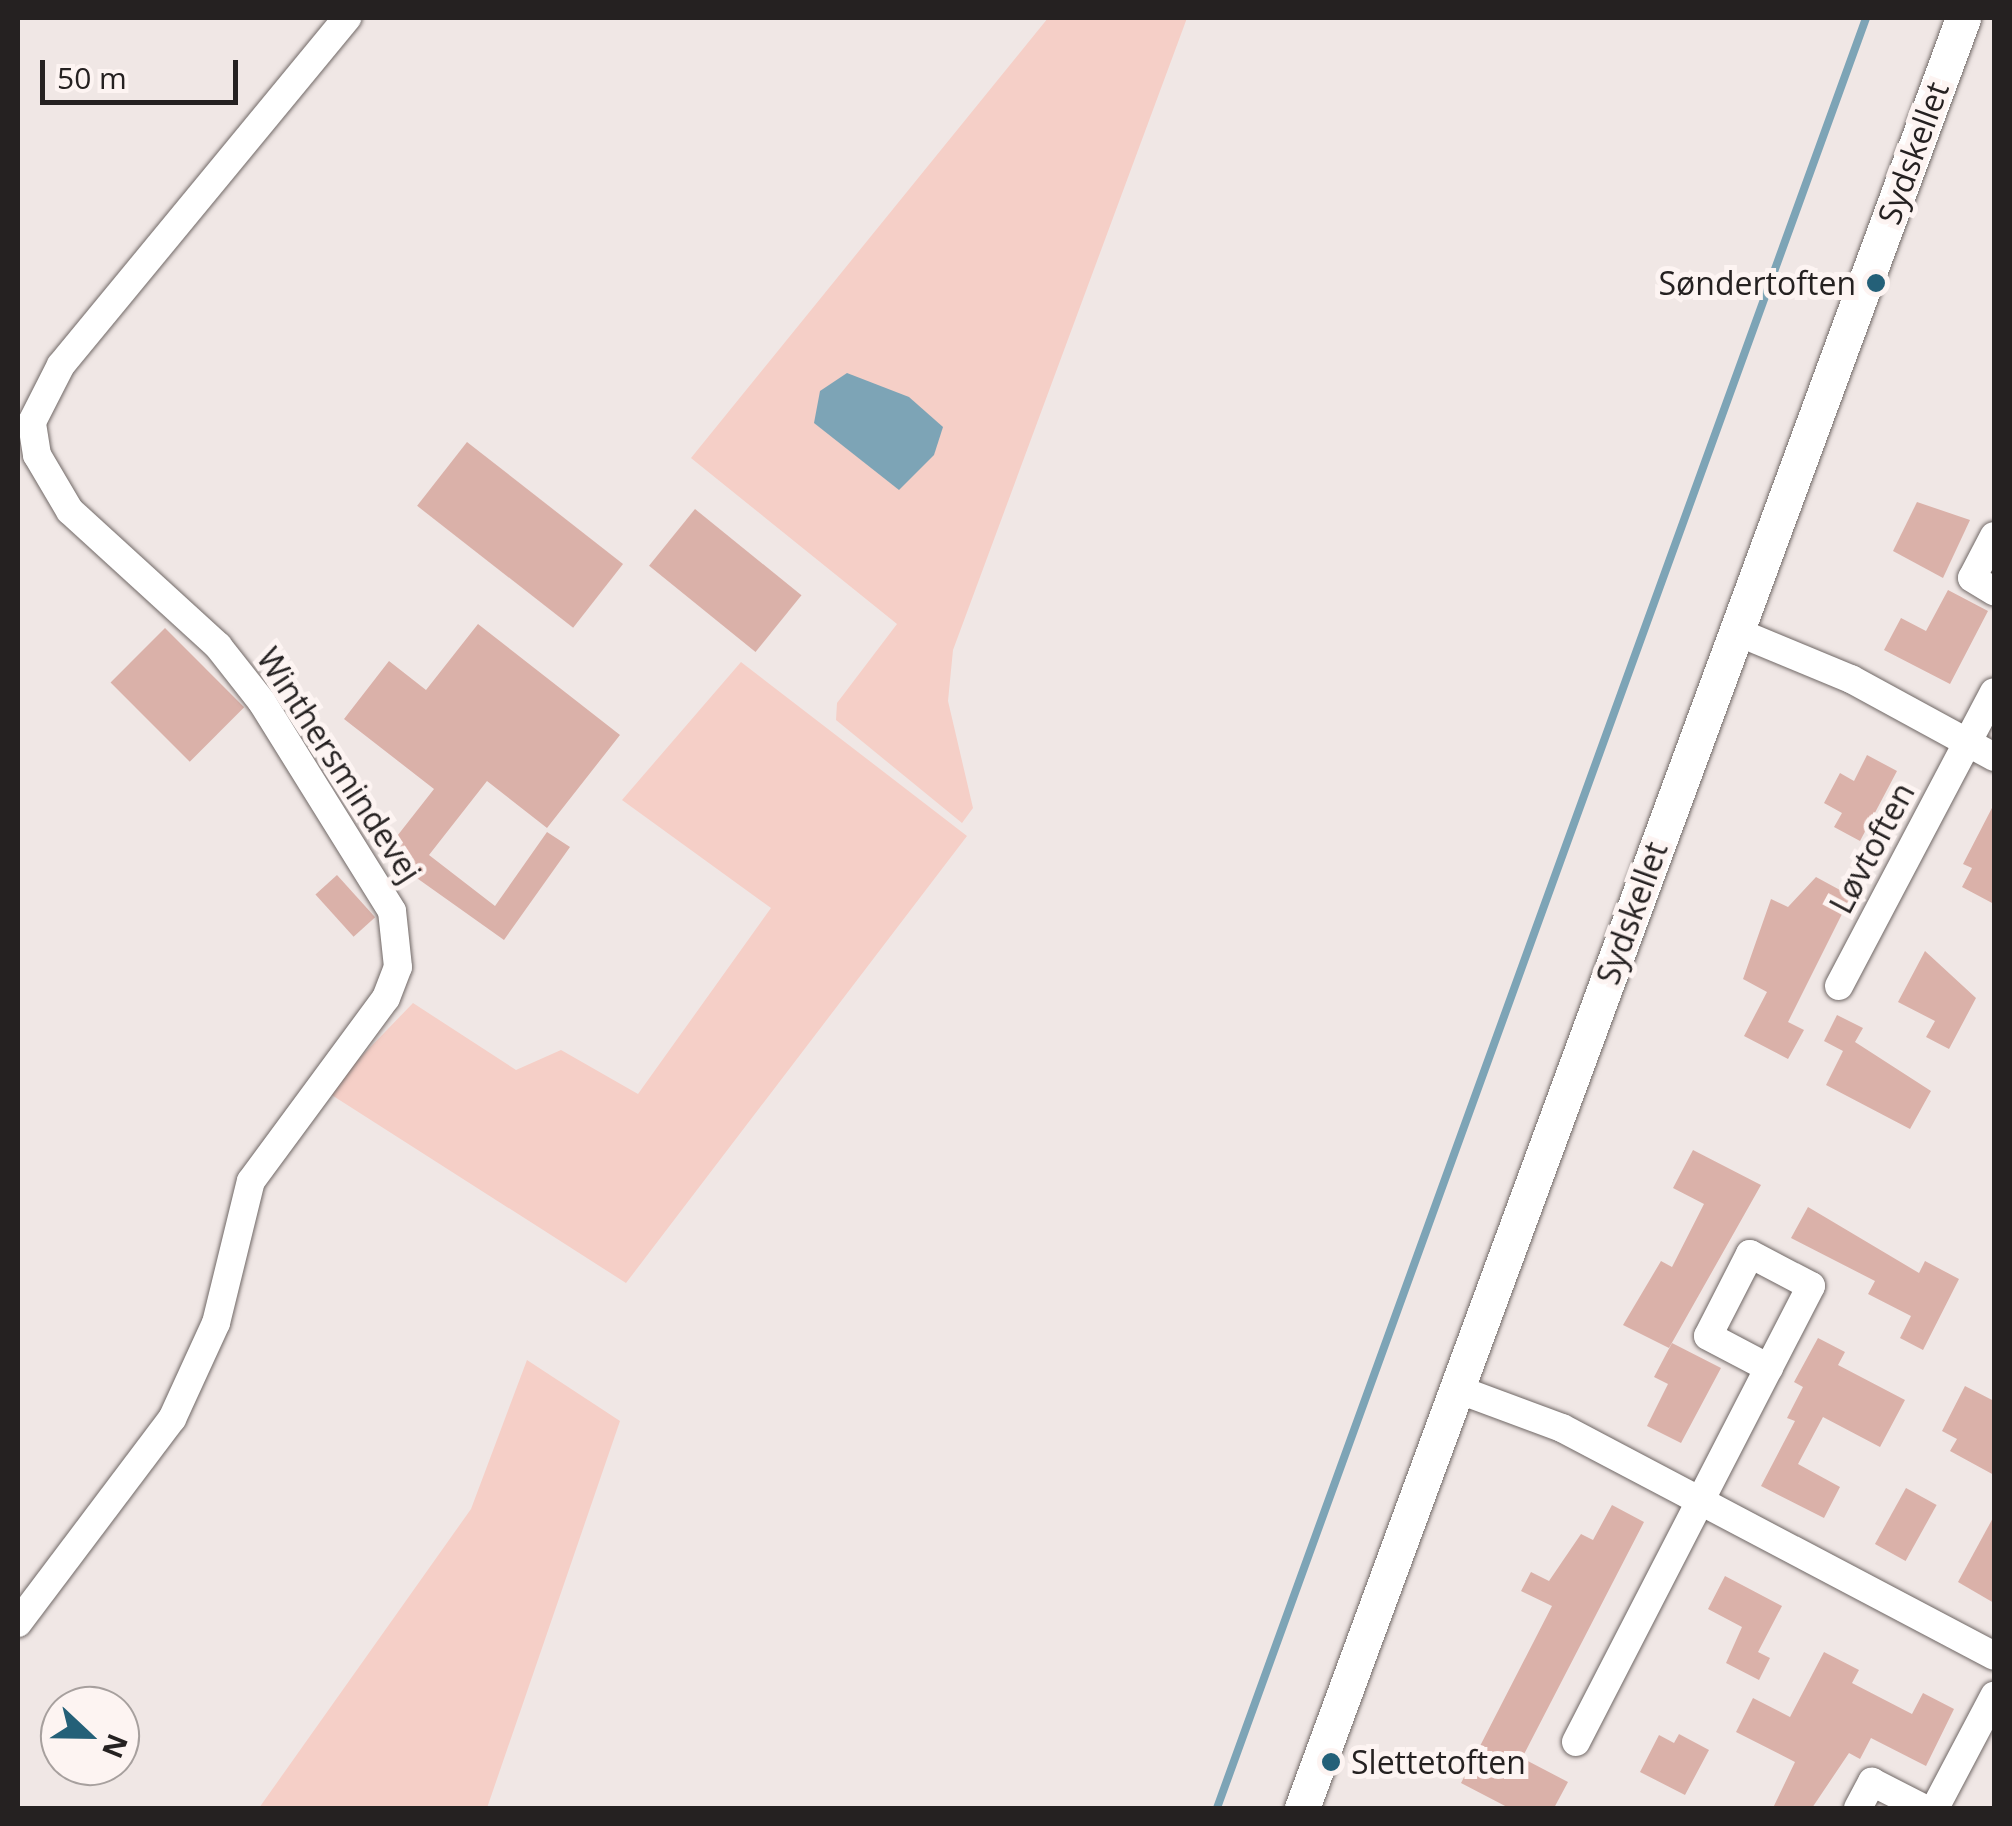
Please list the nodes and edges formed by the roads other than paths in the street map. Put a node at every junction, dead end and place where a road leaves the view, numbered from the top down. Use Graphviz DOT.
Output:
graph roads {
  1 [pos="347,18"];
  2 [pos="1963,18"];
  3 [pos="1994,536"];
  4 [pos="1994,590"];
  5 [pos="1735,631"];
  6 [pos="1994,692"];
  7 [pos="1968,743"];
  8 [pos="1994,757"];
  9 [pos="1839,986"];
  10 [pos="1769,1368"];
  11 [pos="1457,1389"];
  12 [pos="1700,1502"];
  13 [pos="18,1624"];
  14 [pos="1994,1656"];
  15 [pos="1994,1696"];
  16 [pos="1576,1742"];
  17 [pos="1302,1808"];
  18 [pos="1858,1808"];
  19 [pos="1924,1808"];
  20 [pos="1935,1808"];
  1 -- 13 [label="street, Winthersmindevej"];
  2 -- 5 [label="street, Sydskellet"];
  3 -- 4 [label="street"];
  5 -- 7 [label="street"];
  5 -- 11 [label="street, Sydskellet"];
  6 -- 7 [label="street, Løvtoften"];
  7 -- 8 [label="street"];
  7 -- 9 [label="street, Løvtoften"];
  10 -- 12 [label="street"];
  11 -- 12 [label="street"];
  11 -- 17 [label="street, Sydskellet"];
  12 -- 14 [label="street"];
  12 -- 16 [label="street"];
  15 -- 20 [label="street"];
  18 -- 19 [label="street"];
}
